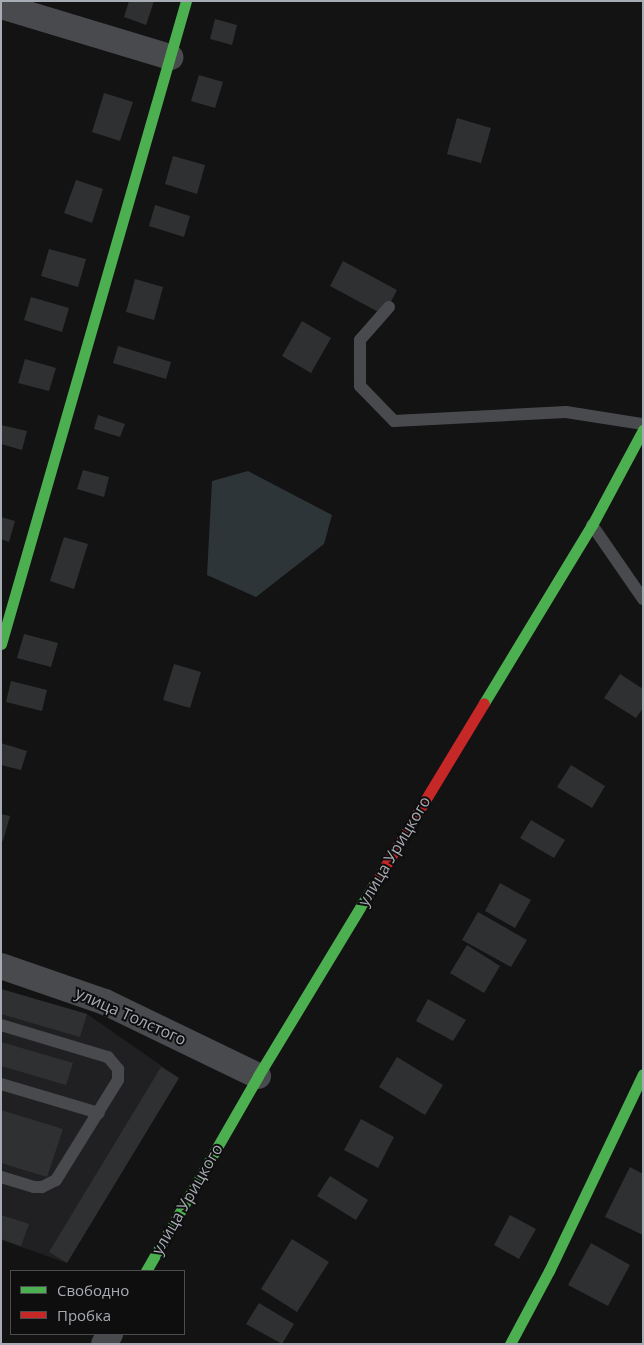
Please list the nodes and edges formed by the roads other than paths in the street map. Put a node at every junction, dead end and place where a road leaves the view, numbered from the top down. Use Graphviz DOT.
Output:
graph roads {
  1 [pos="186,1"];
  2 [pos="1,6"];
  3 [pos="170,57"];
  4 [pos="389,307"];
  5 [pos="643,424"];
  6 [pos="643,430"];
  7 [pos="592,525"];
  8 [pos="643,600"];
  9 [pos="1,644"];
  10 [pos="1,966"];
  11 [pos="1,1026"];
  12 [pos="643,1074"];
  13 [pos="258,1076"];
  14 [pos="1,1084"];
  15 [pos="99,1113"];
  16 [pos="1,1177"];
  17 [pos="147,1270"];
  18 [pos="510,1344"];
  1 -- 3 [label="street"];
  2 -- 3 [label="street"];
  3 -- 9 [label="street"];
  4 -- 5 [label="lane"];
  6 -- 7 [label="street, улица Урицкого"];
  7 -- 8 [label="lane"];
  7 -- 13 [label="street, улица Урицкого"];
  10 -- 13 [label="street, улица Толстого"];
  11 -- 15 [label="lane"];
  12 -- 18 [label="street"];
  13 -- 17 [label="street, улица Урицкого"];
  14 -- 15 [label="lane"];
  15 -- 16 [label="lane"];
}
